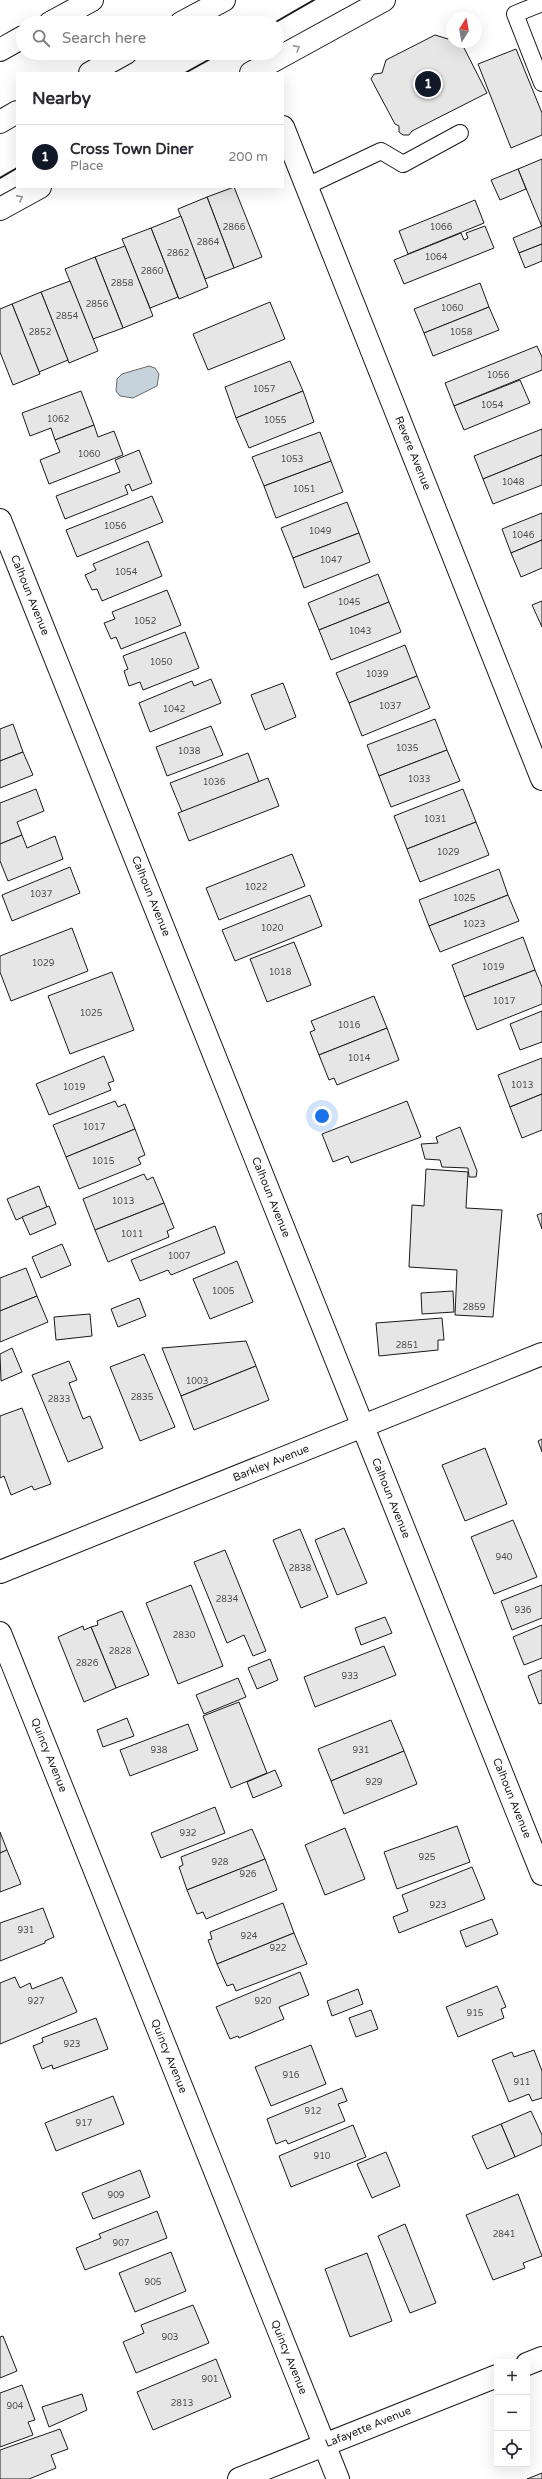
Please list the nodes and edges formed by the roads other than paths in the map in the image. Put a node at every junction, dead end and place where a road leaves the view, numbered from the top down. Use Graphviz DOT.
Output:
graph roads {
  1 [pos="92,0"];
  2 [pos="224,0"];
  3 [pos="384,0"];
  4 [pos="542,3"];
  5 [pos="63,16"];
  6 [pos="194,16"];
  7 [pos="16,41"];
  8 [pos="0,50"];
  9 [pos="284,56"];
  10 [pos="113,60"];
  11 [pos="277,60"];
  12 [pos="257,71"];
  13 [pos="92,72"];
  14 [pos="542,83"];
  15 [pos="16,113"];
  16 [pos="0,122"];
  17 [pos="284,129"];
  18 [pos="460,133"];
  19 [pos="307,186"];
  20 [pos="38,188"];
  21 [pos="0,209"];
  22 [pos="0,520"];
  23 [pos="542,779"];
  24 [pos="542,1354"];
  25 [pos="363,1426"];
  26 [pos="0,1572"];
  27 [pos="0,1633"];
  28 [pos="542,1874"];
  29 [pos="542,2358"];
  30 [pos="530,2363"];
  31 [pos="494,2377"];
  32 [pos="324,2445"];
  33 [pos="239,2479"];
  34 [pos="338,2479"];
  1 -- 5 [label="main road"];
  2 -- 6 [label="main road"];
  9 -- 3 [label="main road, one-way"];
  4 -- 14 [label="lane"];
  7 -- 8 [label="main road"];
  10 -- 13 [label="main road"];
  12 -- 11 [label="main road, one-way"];
  15 -- 16 [label="main road"];
  17 -- 19 [label="main road, Revere Avenue"];
  18 -- 19 [label="lane"];
  19 -- 23 [label="main road, Revere Avenue"];
  21 -- 20 [label="main road, one-way"];
  22 -- 25 [label="main road, Calhoun Avenue"];
  24 -- 25 [label="main road, Barkley Avenue"];
  25 -- 26 [label="main road, Barkley Avenue"];
  25 -- 28 [label="main road, Calhoun Avenue"];
  27 -- 32 [label="main road, Quincy Avenue"];
  29 -- 30 [label="main road"];
  31 -- 32 [label="main road, Lafayette Avenue"];
  32 -- 33 [label="main road, Lafayette Avenue"];
  32 -- 34 [label="main road, Quincy Avenue"];
}
